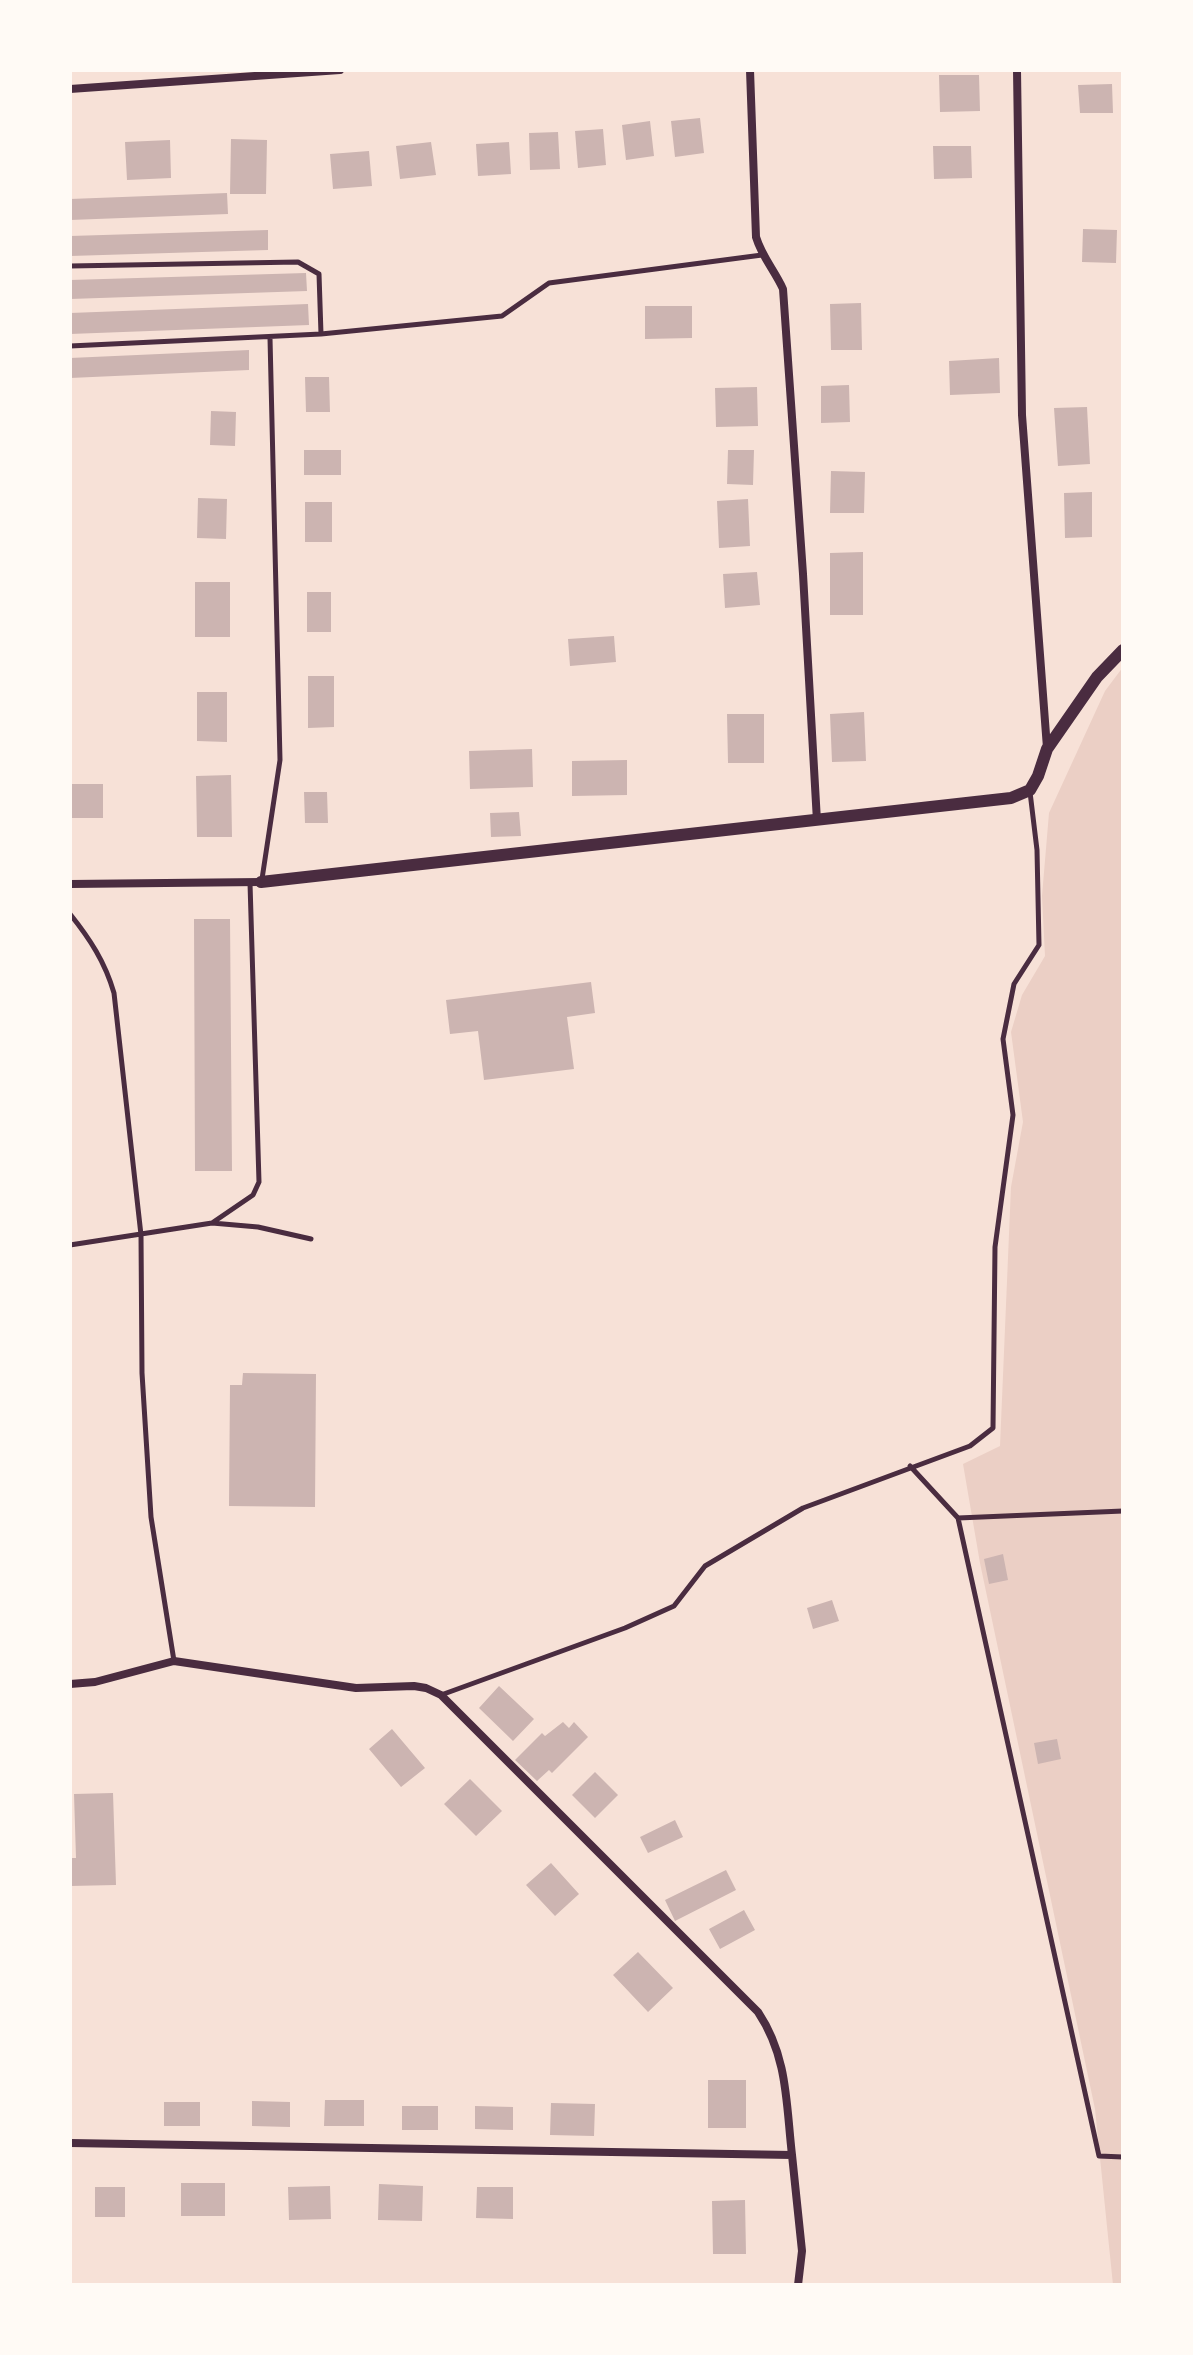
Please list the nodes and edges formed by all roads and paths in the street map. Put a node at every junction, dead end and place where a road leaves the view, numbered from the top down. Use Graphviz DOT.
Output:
graph roads {
  1 [pos="340,70"];
  2 [pos="750,70"];
  3 [pos="1017,70"];
  4 [pos="70,89"];
  5 [pos="762,255"];
  6 [pos="70,266"];
  7 [pos="321,334"];
  8 [pos="270,338"];
  9 [pos="70,346"];
  10 [pos="1123,650"];
  11 [pos="1047,749"];
  12 [pos="1030,790"];
  13 [pos="817,821"];
  14 [pos="256,882"];
  15 [pos="70,884"];
  16 [pos="70,914"];
  17 [pos="212,1223"];
  18 [pos="141,1235"];
  19 [pos="311,1239"];
  20 [pos="70,1245"];
  21 [pos="910,1466"];
  22 [pos="1123,1511"];
  23 [pos="958,1518"];
  24 [pos="174,1661"];
  25 [pos="70,1684"];
  26 [pos="441,1695"];
  27 [pos="70,2143"];
  28 [pos="792,2155"];
  29 [pos="1123,2157"];
  30 [pos="798,2285"];
  1 -- 4 [label="street"];
  2 -- 5 [label="street"];
  3 -- 11 [label="street"];
  5 -- 7 [label="lane"];
  5 -- 13 [label="street"];
  6 -- 7 [label="lane"];
  7 -- 8 [label="lane"];
  8 -- 9 [label="lane"];
  8 -- 14 [label="lane"];
  10 -- 11 [label="street"];
  11 -- 12 [label="street"];
  12 -- 13 [label="street"];
  12 -- 21 [label="lane"];
  13 -- 14 [label="street"];
  14 -- 15 [label="street"];
  14 -- 17 [label="lane"];
  16 -- 18 [label="lane"];
  17 -- 18 [label="lane"];
  17 -- 19 [label="lane"];
  18 -- 20 [label="lane"];
  18 -- 24 [label="lane"];
  21 -- 23 [label="lane"];
  21 -- 26 [label="lane"];
  22 -- 23 [label="lane"];
  23 -- 29 [label="lane"];
  24 -- 25 [label="street"];
  24 -- 26 [label="street"];
  26 -- 28 [label="street"];
  27 -- 28 [label="street"];
  28 -- 30 [label="street"];
}
